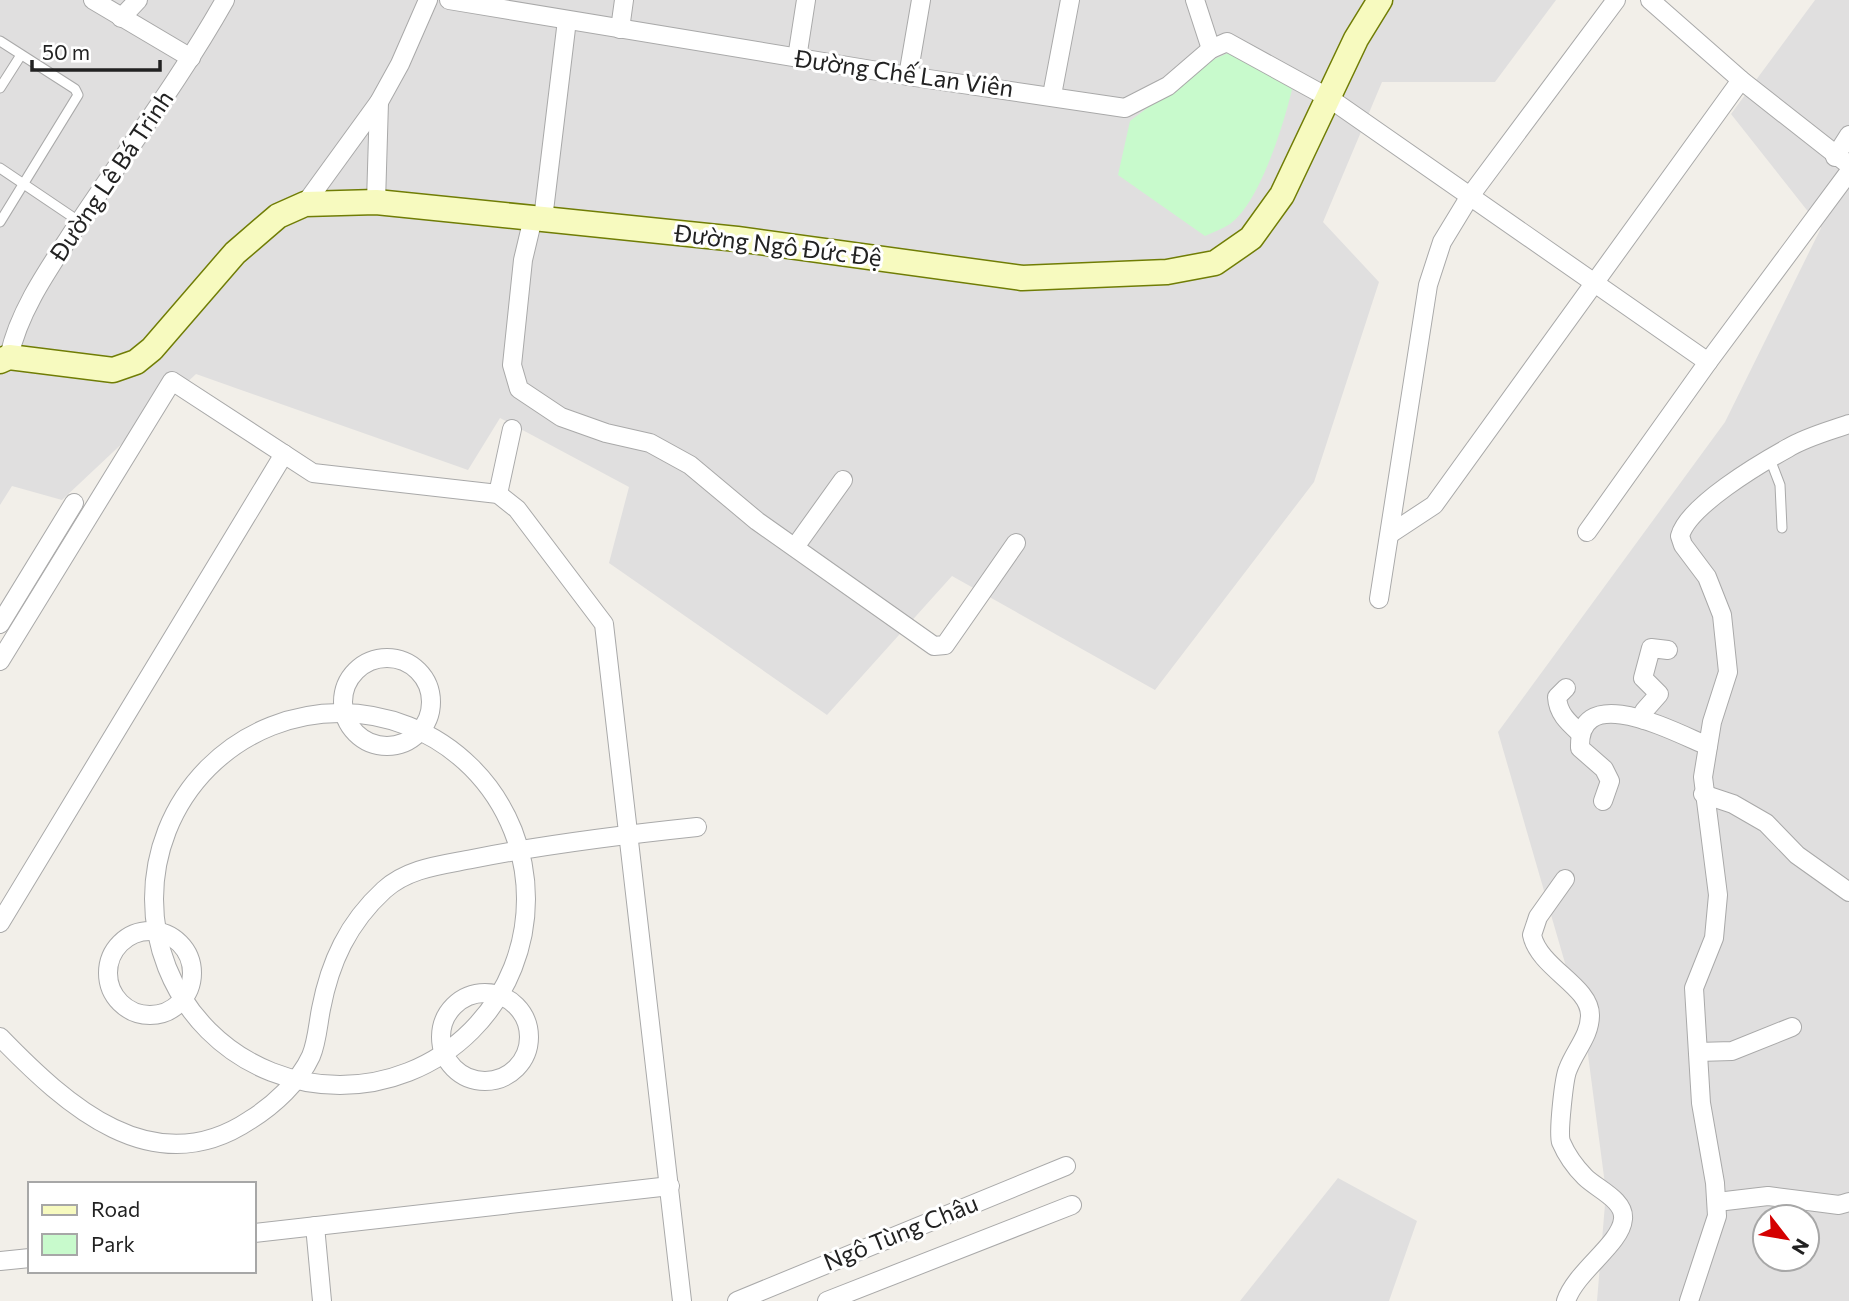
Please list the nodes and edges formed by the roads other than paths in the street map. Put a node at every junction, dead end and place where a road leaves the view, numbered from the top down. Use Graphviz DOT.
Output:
graph roads {
  1 [pos="93,0"];
  2 [pos="138,0"];
  3 [pos="225,0"];
  4 [pos="428,0"];
  5 [pos="451,0"];
  6 [pos="624,0"];
  7 [pos="806,0"];
  8 [pos="921,0"];
  9 [pos="1070,0"];
  10 [pos="1195,0"];
  11 [pos="1380,0"];
  12 [pos="1616,0"];
  13 [pos="1650,0"];
  14 [pos="121,18"];
  15 [pos="567,20"];
  16 [pos="620,29"];
  17 [pos="0,41"];
  18 [pos="1211,49"];
  19 [pos="21,55"];
  20 [pos="191,58"];
  21 [pos="797,58"];
  22 [pos="908,76"];
  23 [pos="1741,80"];
  24 [pos="0,88"];
  25 [pos="1052,95"];
  26 [pos="1329,98"];
  27 [pos="379,102"];
  28 [pos="1849,135"];
  29 [pos="1842,161"];
  30 [pos="0,168"];
  31 [pos="1849,172"];
  32 [pos="24,184"];
  33 [pos="1470,196"];
  34 [pos="376,202"];
  35 [pos="305,204"];
  36 [pos="538,218"];
  37 [pos="0,222"];
  38 [pos="80,222"];
  39 [pos="1595,283"];
  40 [pos="4,359"];
  41 [pos="1708,362"];
  42 [pos="1849,424"];
  43 [pos="512,429"];
  44 [pos="284,454"];
  45 [pos="1770,459"];
  46 [pos="843,480"];
  47 [pos="498,494"];
  48 [pos="74,503"];
  49 [pos="1782,528"];
  50 [pos="1587,532"];
  51 [pos="1390,534"];
  52 [pos="1016,543"];
  53 [pos="795,547"];
  54 [pos="1380,599"];
  55 [pos="0,624"];
  56 [pos="1668,650"];
  57 [pos="0,661"];
  58 [pos="1566,688"];
  59 [pos="344,709"];
  60 [pos="1644,720"];
  61 [pos="420,730"];
  62 [pos="1581,734"];
  63 [pos="1708,746"];
  64 [pos="1703,794"];
  65 [pos="1602,801"];
  66 [pos="697,827"];
  67 [pos="629,834"];
  68 [pos="521,848"];
  69 [pos="1565,879"];
  70 [pos="1849,892"];
  71 [pos="0,923"];
  72 [pos="155,930"];
  73 [pos="498,996"];
  74 [pos="181,1001"];
  75 [pos="1793,1027"];
  76 [pos="0,1038"];
  77 [pos="1698,1052"];
  78 [pos="446,1057"];
  79 [pos="296,1079"];
  80 [pos="1066,1166"];
  81 [pos="670,1186"];
  82 [pos="1717,1202"];
  83 [pos="1849,1202"];
  84 [pos="1072,1205"];
  85 [pos="315,1226"];
  86 [pos="256,1233"];
  87 [pos="28,1258"];
  88 [pos="0,1261"];
  89 [pos="322,1301"];
  90 [pos="682,1301"];
  91 [pos="737,1301"];
  92 [pos="827,1301"];
  93 [pos="1566,1301"];
  94 [pos="1689,1301"];
  1 -- 14 [label="street"];
  2 -- 14 [label="street"];
  3 -- 20 [label="street, Đường Lê Bá Trinh"];
  4 -- 27 [label="street"];
  5 -- 15 [label="street, Đường Chế Lan Viên"];
  6 -- 16 [label="street"];
  7 -- 21 [label="street"];
  8 -- 22 [label="street"];
  9 -- 25 [label="street"];
  10 -- 18 [label="street"];
  11 -- 26 [label="main road, Đường Ngô Đức Đệ"];
  12 -- 33 [label="street"];
  13 -- 23 [label="street"];
  14 -- 20 [label="street"];
  15 -- 16 [label="street, Đường Chế Lan Viên"];
  15 -- 36 [label="street"];
  16 -- 21 [label="street, Đường Chế Lan Viên"];
  17 -- 19 [label="lane"];
  18 -- 25 [label="street, Đường Chế Lan Viên"];
  18 -- 26 [label="street"];
  19 -- 24 [label="lane"];
  19 -- 32 [label="lane"];
  20 -- 38 [label="street, Đường Lê Bá Trinh"];
  21 -- 22 [label="street, Đường Chế Lan Viên"];
  22 -- 25 [label="street, Đường Chế Lan Viên"];
  23 -- 29 [label="street"];
  23 -- 39 [label="street"];
  26 -- 33 [label="street"];
  26 -- 36 [label="main road, Đường Ngô Đức Đệ"];
  27 -- 34 [label="street"];
  27 -- 35 [label="street"];
  28 -- 29 [label="street"];
  30 -- 32 [label="lane"];
  31 -- 41 [label="street"];
  32 -- 37 [label="lane"];
  32 -- 38 [label="lane"];
  33 -- 39 [label="street"];
  33 -- 51 [label="street"];
  34 -- 35 [label="main road, Đường Ngô Đức Đệ"];
  34 -- 36 [label="main road, Đường Ngô Đức Đệ"];
  35 -- 40 [label="main road, Đường Ngô Đức Đệ"];
  36 -- 53 [label="street"];
  38 -- 40 [label="street, Đường Lê Bá Trinh"];
  39 -- 41 [label="street"];
  39 -- 51 [label="street"];
  41 -- 50 [label="street"];
  42 -- 45 [label="street"];
  43 -- 47 [label="street"];
  44 -- 47 [label="street"];
  44 -- 57 [label="street"];
  44 -- 71 [label="street"];
  45 -- 49 [label="lane"];
  45 -- 63 [label="street"];
  46 -- 53 [label="street"];
  47 -- 67 [label="street"];
  48 -- 55 [label="street"];
  51 -- 54 [label="street"];
  52 -- 53 [label="street"];
  56 -- 60 [label="street"];
  58 -- 62 [label="street"];
  59 -- 61 [label="street"];
  59 -- 61 [label="street"];
  59 -- 61 [label="street"];
  59 -- 72 [label="street"];
  60 -- 62 [label="street"];
  60 -- 63 [label="street"];
  61 -- 68 [label="street"];
  62 -- 65 [label="street"];
  63 -- 64 [label="street"];
  64 -- 70 [label="street"];
  64 -- 77 [label="street"];
  66 -- 67 [label="street"];
  67 -- 68 [label="street"];
  67 -- 81 [label="street"];
  68 -- 73 [label="street"];
  68 -- 79 [label="street"];
  69 -- 93 [label="street"];
  72 -- 74 [label="street"];
  72 -- 74 [label="street"];
  72 -- 74 [label="street"];
  73 -- 78 [label="street"];
  73 -- 78 [label="street"];
  73 -- 78 [label="street"];
  74 -- 79 [label="street"];
  75 -- 77 [label="street"];
  76 -- 79 [label="street"];
  77 -- 82 [label="street"];
  78 -- 79 [label="street"];
  80 -- 91 [label="street, Ngô Tùng Châu"];
  81 -- 85 [label="street"];
  81 -- 90 [label="street"];
  82 -- 83 [label="street"];
  82 -- 94 [label="street"];
  84 -- 92 [label="street, Ngô Tùng Châu"];
  85 -- 86 [label="street"];
  85 -- 89 [label="street"];
  87 -- 88 [label="street"];
}
